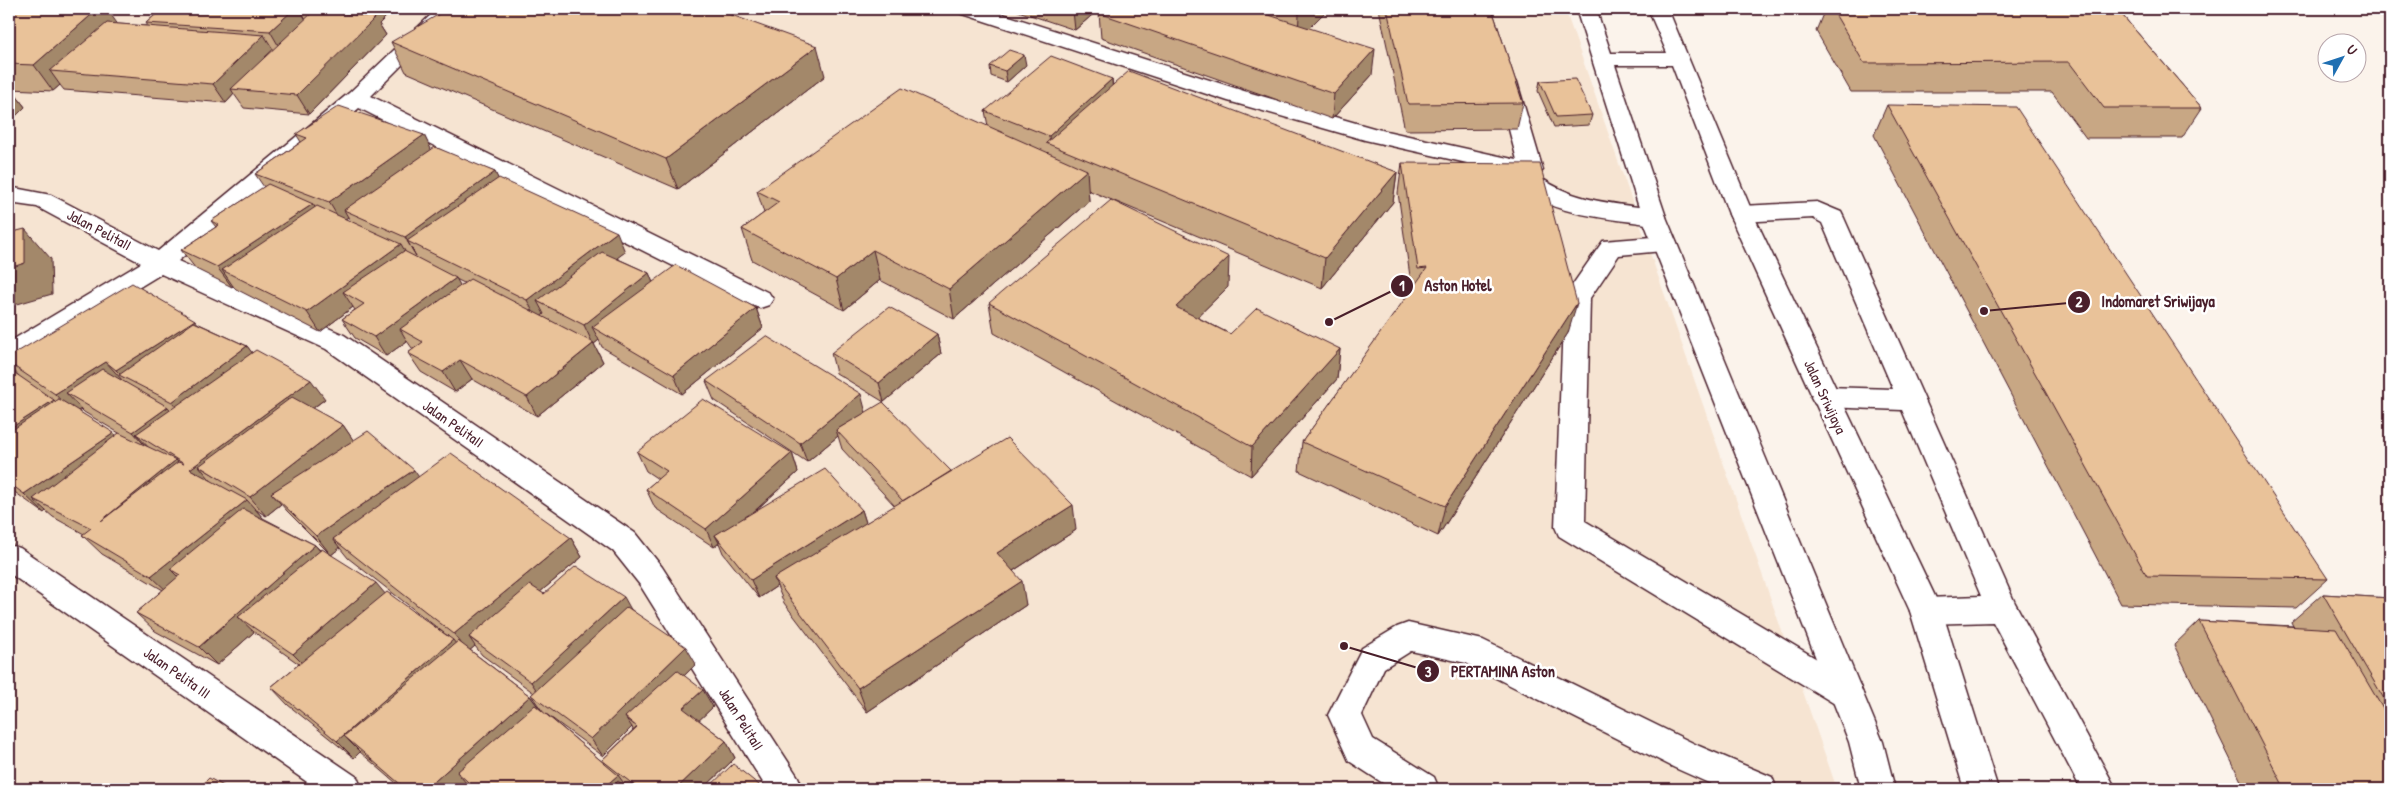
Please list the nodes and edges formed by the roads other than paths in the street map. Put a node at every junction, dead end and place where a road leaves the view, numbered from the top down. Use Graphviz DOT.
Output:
graph roads {
  1 [pos="448,9"];
  2 [pos="967,9"];
  3 [pos="1586,9"];
  4 [pos="1658,9"];
  5 [pos="1603,59"];
  6 [pos="1680,59"];
  7 [pos="1504,66"];
  8 [pos="358,98"];
  9 [pos="1531,170"];
  10 [pos="9,195"];
  11 [pos="1741,214"];
  12 [pos="1654,217"];
  13 [pos="1665,244"];
  14 [pos="160,263"];
  15 [pos="760,299"];
  16 [pos="9,354"];
  17 [pos="1825,397"];
  18 [pos="1911,400"];
  19 [pos="9,557"];
  20 [pos="2002,608"];
  21 [pos="1926,611"];
  22 [pos="1847,694"];
  23 [pos="345,789"];
  24 [pos="786,789"];
  25 [pos="1422,789"];
  26 [pos="1760,789"];
  27 [pos="1878,789"];
  28 [pos="1981,789"];
  29 [pos="2099,789"];
  1 -- 8 [label="street"];
  2 -- 9 [label="street"];
  3 -- 5 [label="street"];
  4 -- 6 [label="street, Jalan Sriwijaya"];
  5 -- 6 [label="street"];
  5 -- 12 [label="street"];
  6 -- 11 [label="street, Jalan Sriwijaya"];
  7 -- 9 [label="street"];
  8 -- 14 [label="street"];
  8 -- 15 [label="street"];
  9 -- 12 [label="street"];
  10 -- 14 [label="street, Jalan PelitaII"];
  11 -- 17 [label="street, Jalan Sriwijaya"];
  11 -- 18 [label="street"];
  12 -- 13 [label="street"];
  13 -- 22 [label="street"];
  13 -- 22 [label="street"];
  14 -- 16 [label="street"];
  14 -- 24 [label="street, Jalan PelitaII"];
  17 -- 18 [label="street"];
  17 -- 21 [label="street, Jalan Sriwijaya"];
  18 -- 20 [label="street"];
  19 -- 23 [label="street, Jalan Pelita III"];
  20 -- 21 [label="street"];
  20 -- 29 [label="street"];
  21 -- 28 [label="street, Jalan Sriwijaya"];
  22 -- 27 [label="street"];
  25 -- 26 [label="street"];
}
